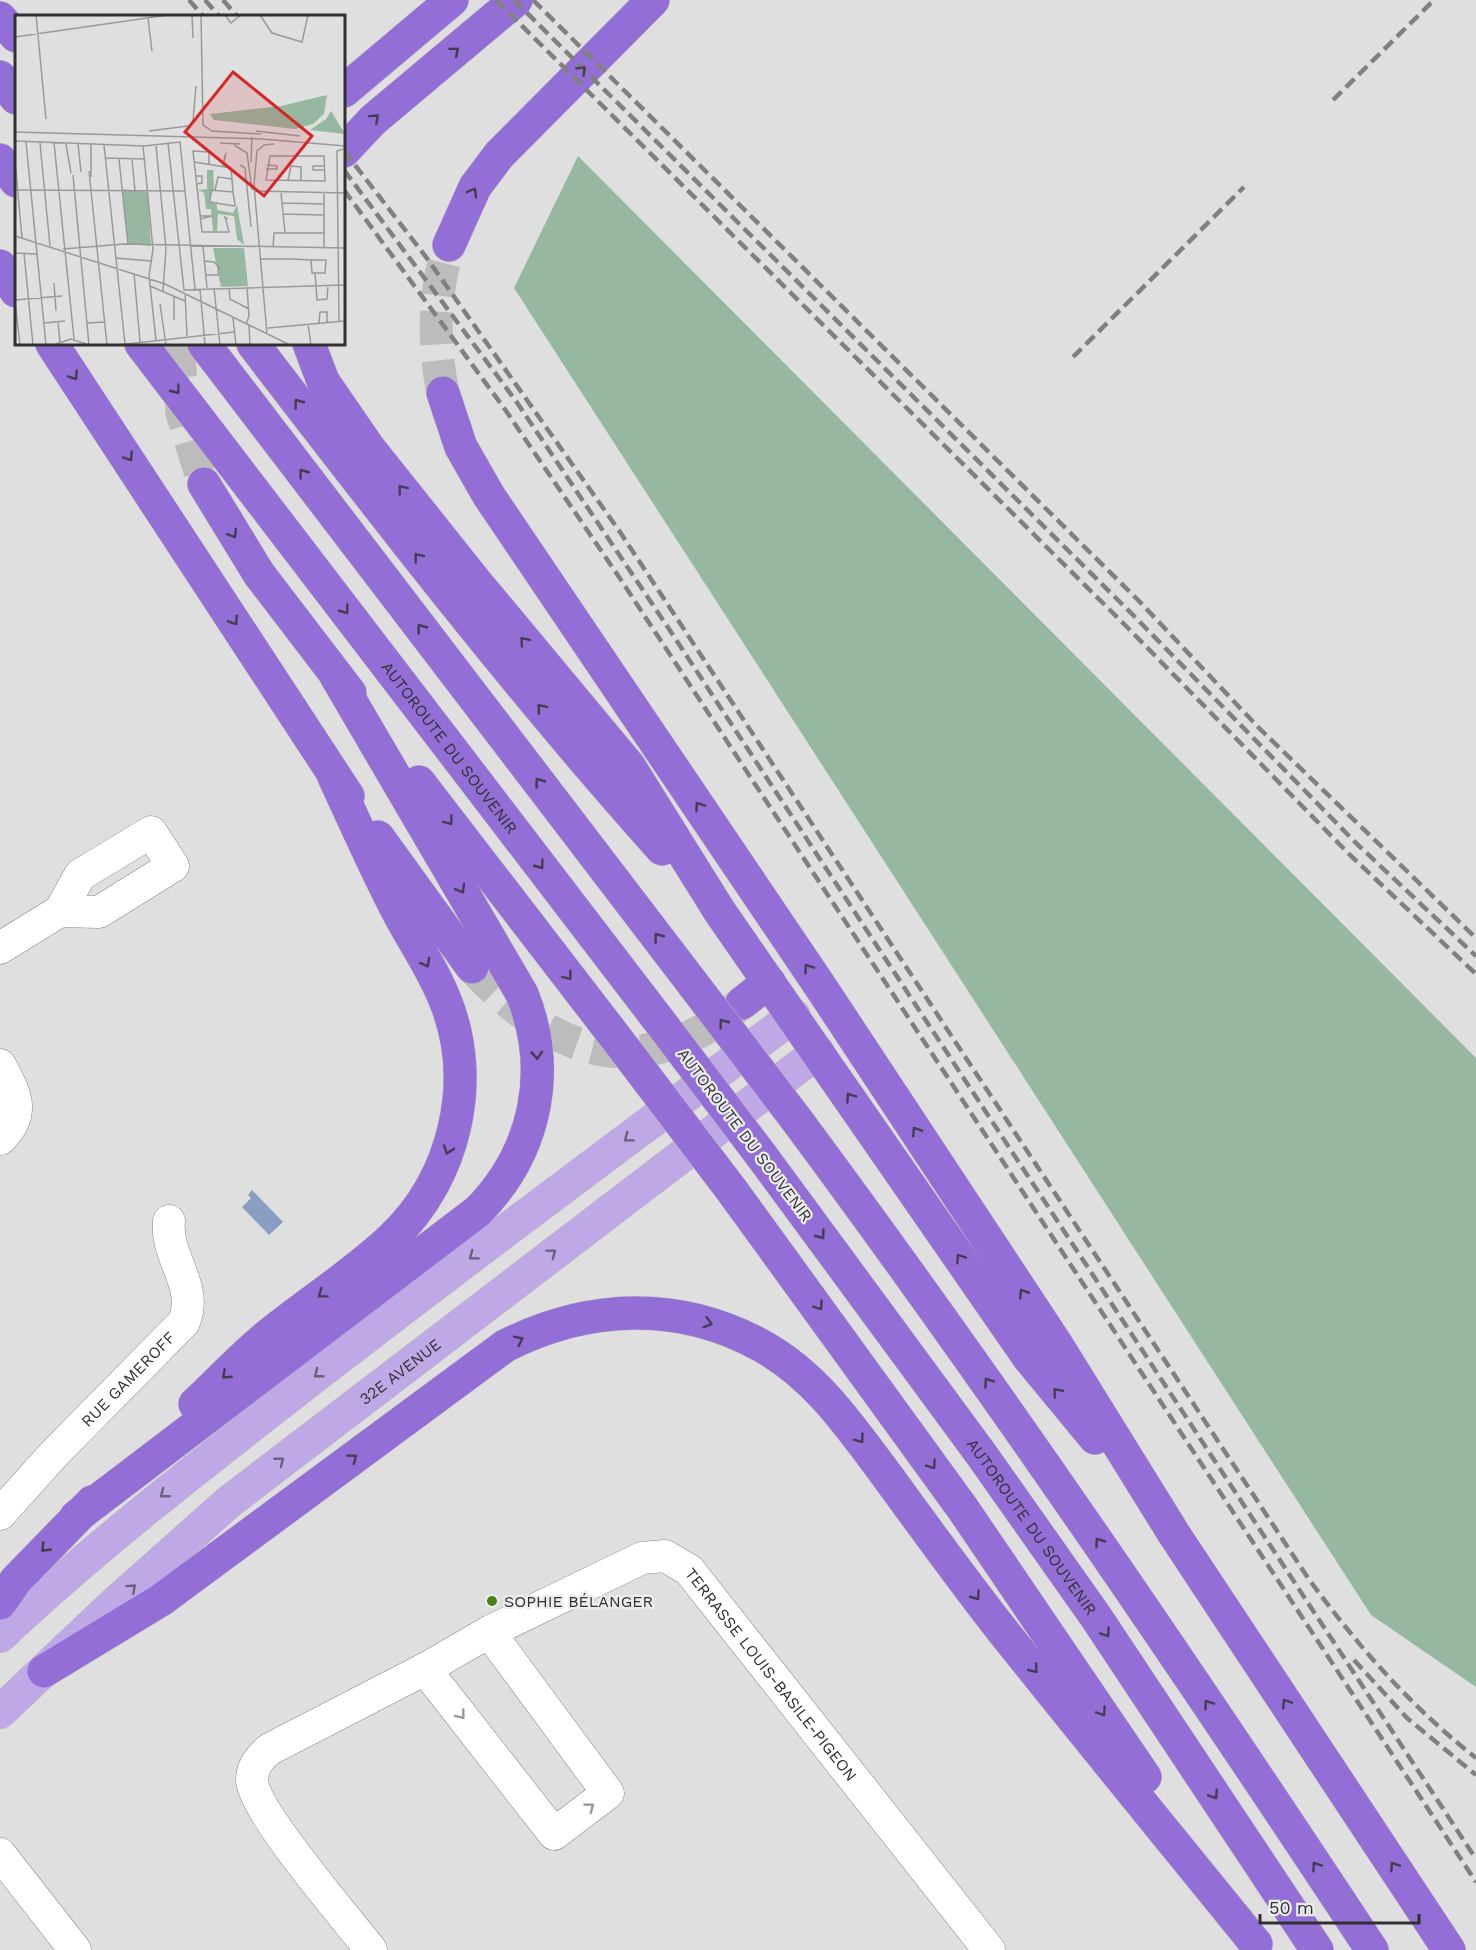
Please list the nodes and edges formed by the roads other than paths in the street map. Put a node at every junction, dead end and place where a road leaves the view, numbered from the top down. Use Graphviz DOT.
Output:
graph roads {
  1 [pos="452,0"];
  2 [pos="516,0"];
  3 [pos="653,0"];
  4 [pos="0,18"];
  5 [pos="15,35"];
  6 [pos="0,77"];
  7 [pos="351,84"];
  8 [pos="15,97"];
  9 [pos="345,150"];
  10 [pos="0,160"];
  11 [pos="15,181"];
  12 [pos="449,245"];
  13 [pos="0,266"];
  14 [pos="15,289"];
  15 [pos="53,345"];
  16 [pos="142,345"];
  17 [pos="205,345"];
  18 [pos="254,345"];
  19 [pos="309,345"];
  20 [pos="443,393"];
  21 [pos="204,484"];
  22 [pos="336,676"];
  23 [pos="334,777"];
  24 [pos="60,911"];
  25 [pos="720,912"];
  26 [pos="0,948"];
  27 [pos="472,967"];
  28 [pos="769,982"];
  29 [pos="742,1004"];
  30 [pos="794,1016"];
  31 [pos="818,1052"];
  32 [pos="0,1065"];
  33 [pos="0,1139"];
  34 [pos="169,1221"];
  35 [pos="0,1514"];
  36 [pos="76,1517"];
  37 [pos="1174,1534"];
  38 [pos="0,1603"];
  39 [pos="489,1632"];
  40 [pos="0,1636"];
  41 [pos="425,1669"];
  42 [pos="44,1671"];
  43 [pos="0,1712"];
  44 [pos="0,1854"];
  45 [pos="1258,1947"];
  46 [pos="75,1950"];
  47 [pos="371,1950"];
  48 [pos="989,1950"];
  49 [pos="1317,1950"];
  50 [pos="1372,1950"];
  51 [pos="1449,1950"];
  1 -- 7 [label="highway"];
  9 -- 2 [label="highway, one-way"];
  12 -- 3 [label="highway, one-way"];
  4 -- 5 [label="highway"];
  6 -- 8 [label="highway"];
  10 -- 11 [label="highway"];
  13 -- 14 [label="highway"];
  15 -- 23 [label="highway, one-way"];
  16 -- 49 [label="highway, AUTOROUTE DU SOUVENIR, one-way, bridge"];
  50 -- 17 [label="highway, one-way, bridge"];
  25 -- 18 [label="highway, one-way"];
  25 -- 19 [label="highway, one-way"];
  37 -- 20 [label="highway, one-way"];
  21 -- 22 [label="highway, one-way"];
  22 -- 36 [label="highway, one-way"];
  22 -- 45 [label="highway, one-way, bridge"];
  23 -- 27 [label="highway"];
  23 -- 36 [label="highway, one-way"];
  24 -- 26 [label="street"];
  25 -- 28 [label="highway"];
  28 -- 29 [label="highway"];
  28 -- 30 [label="highway"];
  30 -- 31 [label="highway"];
  30 -- 40 [label="main road, one-way"];
  37 -- 31 [label="highway, one-way"];
  42 -- 31 [label="main road, 32E AVENUE, one-way"];
  32 -- 33 [label="street"];
  34 -- 35 [label="street, RUE GAMEROFF"];
  36 -- 38 [label="highway, one-way"];
  51 -- 37 [label="highway, one-way"];
  39 -- 41 [label="street, TERRASSE LOUIS-BASILE-PIGEON"];
  41 -- 39 [label="street, one-way"];
  39 -- 48 [label="street, TERRASSE LOUIS-BASILE-PIGEON"];
  41 -- 47 [label="street, TERRASSE LOUIS-BASILE-PIGEON"];
  42 -- 43 [label="main road, 32E AVENUE"];
  42 -- 45 [label="highway, one-way"];
  44 -- 46 [label="street"];
}
